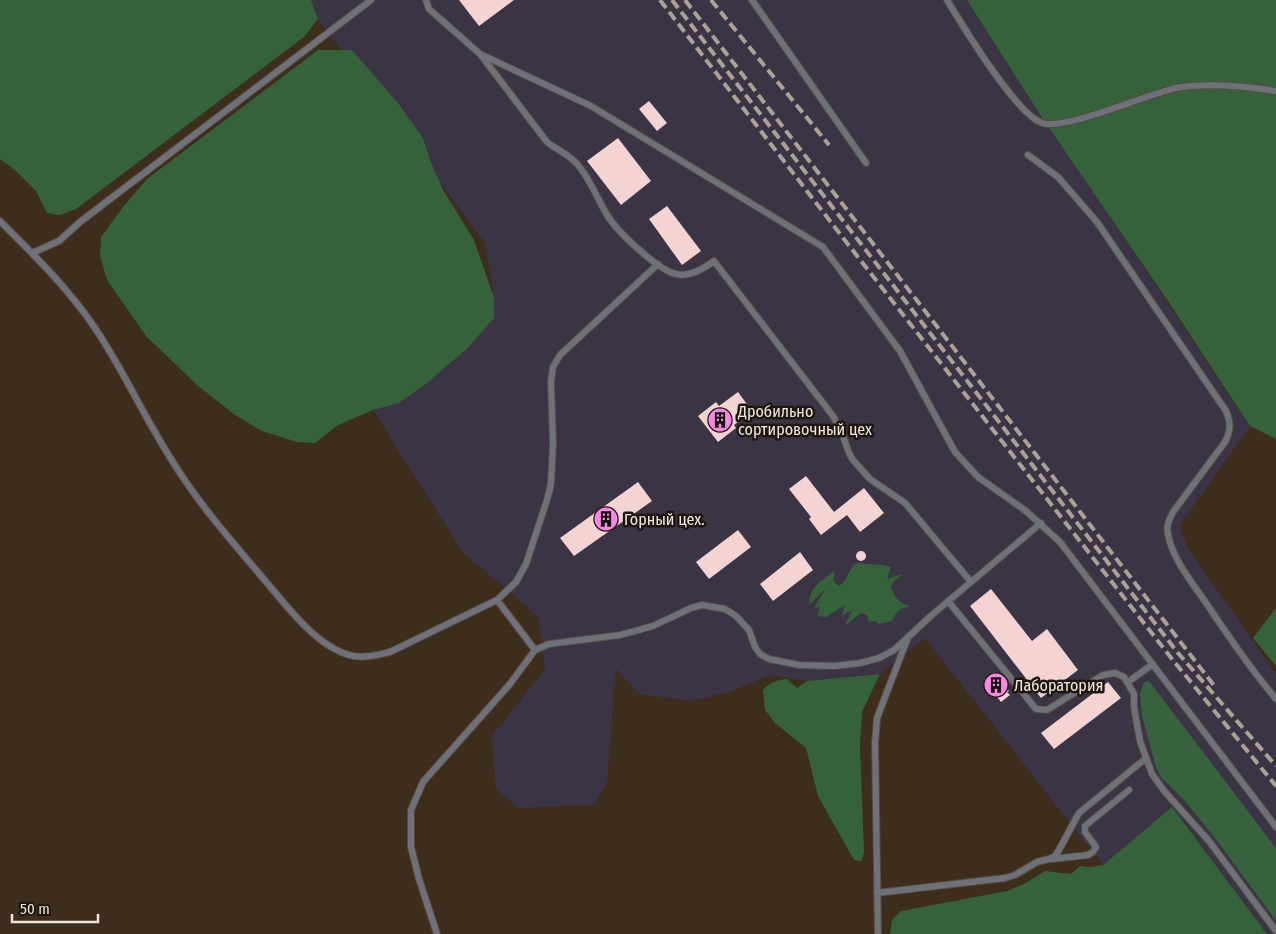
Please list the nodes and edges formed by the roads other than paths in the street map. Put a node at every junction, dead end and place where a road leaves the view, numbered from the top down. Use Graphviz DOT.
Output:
graph roads {
  1 [pos="371,0"];
  2 [pos="426,0"];
  3 [pos="752,0"];
  4 [pos="947,0"];
  5 [pos="480,54"];
  6 [pos="1276,91"];
  7 [pos="1028,155"];
  8 [pos="866,163"];
  9 [pos="0,221"];
  10 [pos="32,253"];
  11 [pos="658,264"];
  12 [pos="1041,523"];
  13 [pos="971,582"];
  14 [pos="497,600"];
  15 [pos="948,601"];
  16 [pos="908,638"];
  17 [pos="535,650"];
  18 [pos="1153,664"];
  19 [pos="1128,682"];
  20 [pos="1276,700"];
  21 [pos="1145,759"];
  22 [pos="1129,790"];
  23 [pos="1276,827"];
  24 [pos="1049,859"];
  25 [pos="877,893"];
  26 [pos="1276,930"];
  27 [pos="437,934"];
  28 [pos="878,934"];
  1 -- 10 [label="lane"];
  2 -- 5 [label="lane"];
  3 -- 8 [label="lane"];
  4 -- 6 [label="lane"];
  5 -- 11 [label="lane"];
  5 -- 12 [label="lane"];
  7 -- 20 [label="lane"];
  9 -- 10 [label="lane"];
  10 -- 14 [label="lane"];
  11 -- 13 [label="lane"];
  11 -- 14 [label="lane"];
  12 -- 13 [label="lane"];
  12 -- 18 [label="lane"];
  13 -- 15 [label="lane"];
  14 -- 17 [label="lane"];
  15 -- 16 [label="lane"];
  15 -- 19 [label="lane"];
  16 -- 17 [label="lane"];
  16 -- 25 [label="lane"];
  17 -- 27 [label="lane"];
  18 -- 19 [label="lane"];
  18 -- 23 [label="lane"];
  19 -- 21 [label="lane"];
  21 -- 24 [label="lane"];
  21 -- 26 [label="lane"];
  22 -- 24 [label="lane"];
  24 -- 25 [label="lane"];
  25 -- 28 [label="lane"];
}
